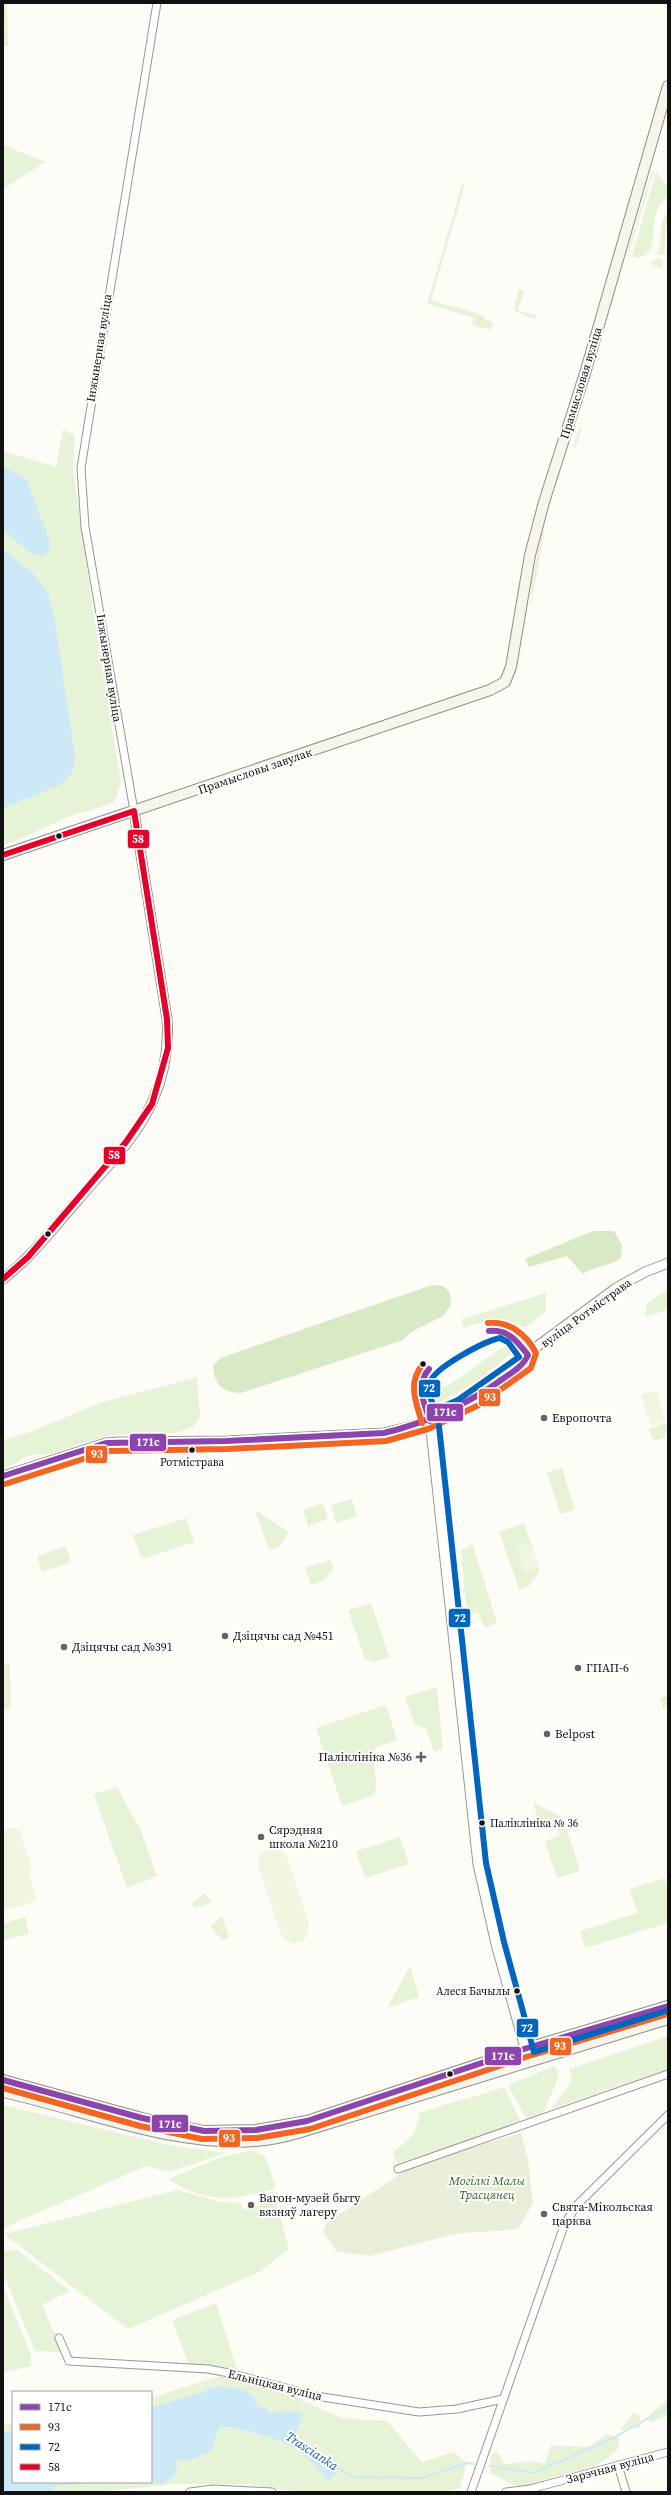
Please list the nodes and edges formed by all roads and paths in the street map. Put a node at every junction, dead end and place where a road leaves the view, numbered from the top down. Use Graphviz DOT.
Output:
graph roads {
  1 [pos="157,3"];
  2 [pos="668,86"];
  3 [pos="505,682"];
  4 [pos="134,811"];
  5 [pos="3,855"];
  6 [pos="668,1263"];
  7 [pos="3,1280"];
  8 [pos="430,1421"];
  9 [pos="3,1476"];
  10 [pos="668,2006"];
  11 [pos="668,2019"];
  12 [pos="524,2049"];
  13 [pos="529,2062"];
  14 [pos="668,2074"];
  15 [pos="3,2080"];
  16 [pos="3,2092"];
  17 [pos="668,2115"];
  18 [pos="398,2169"];
  19 [pos="59,2338"];
  20 [pos="503,2399"];
  21 [pos="668,2452"];
  22 [pos="618,2465"];
  23 [pos="190,2492"];
  24 [pos="272,2492"];
  25 [pos="470,2492"];
  26 [pos="506,2492"];
  27 [pos="626,2492"];
  1 -- 4 [label="street, Інжынерная вуліца"];
  2 -- 3 [label="main road, Прамысловая вуліца"];
  3 -- 4 [label="main road, Прамысловы завулак"];
  4 -- 5 [label="main road, Прамысловы завулак"];
  4 -- 7 [label="street, Інжынерная вуліца"];
  6 -- 8 [label="street, вуліца Ротмістрава"];
  8 -- 9 [label="street, вуліца Ротмістрава"];
  8 -- 12 [label="street"];
  10 -- 12 [label="main road"];
  11 -- 13 [label="main road"];
  12 -- 13 [label="street"];
  12 -- 15 [label="main road"];
  13 -- 16 [label="main road"];
  14 -- 18 [label="street"];
  17 -- 20 [label="street"];
  19 -- 20 [label="street, Ельніцкая вуліца"];
  20 -- 25 [label="street"];
  21 -- 22 [label="street, Зарэчная вуліца"];
  22 -- 26 [label="street, Зарэчная вуліца"];
  22 -- 27 [label="street"];
  23 -- 24 [label="street"];
}
